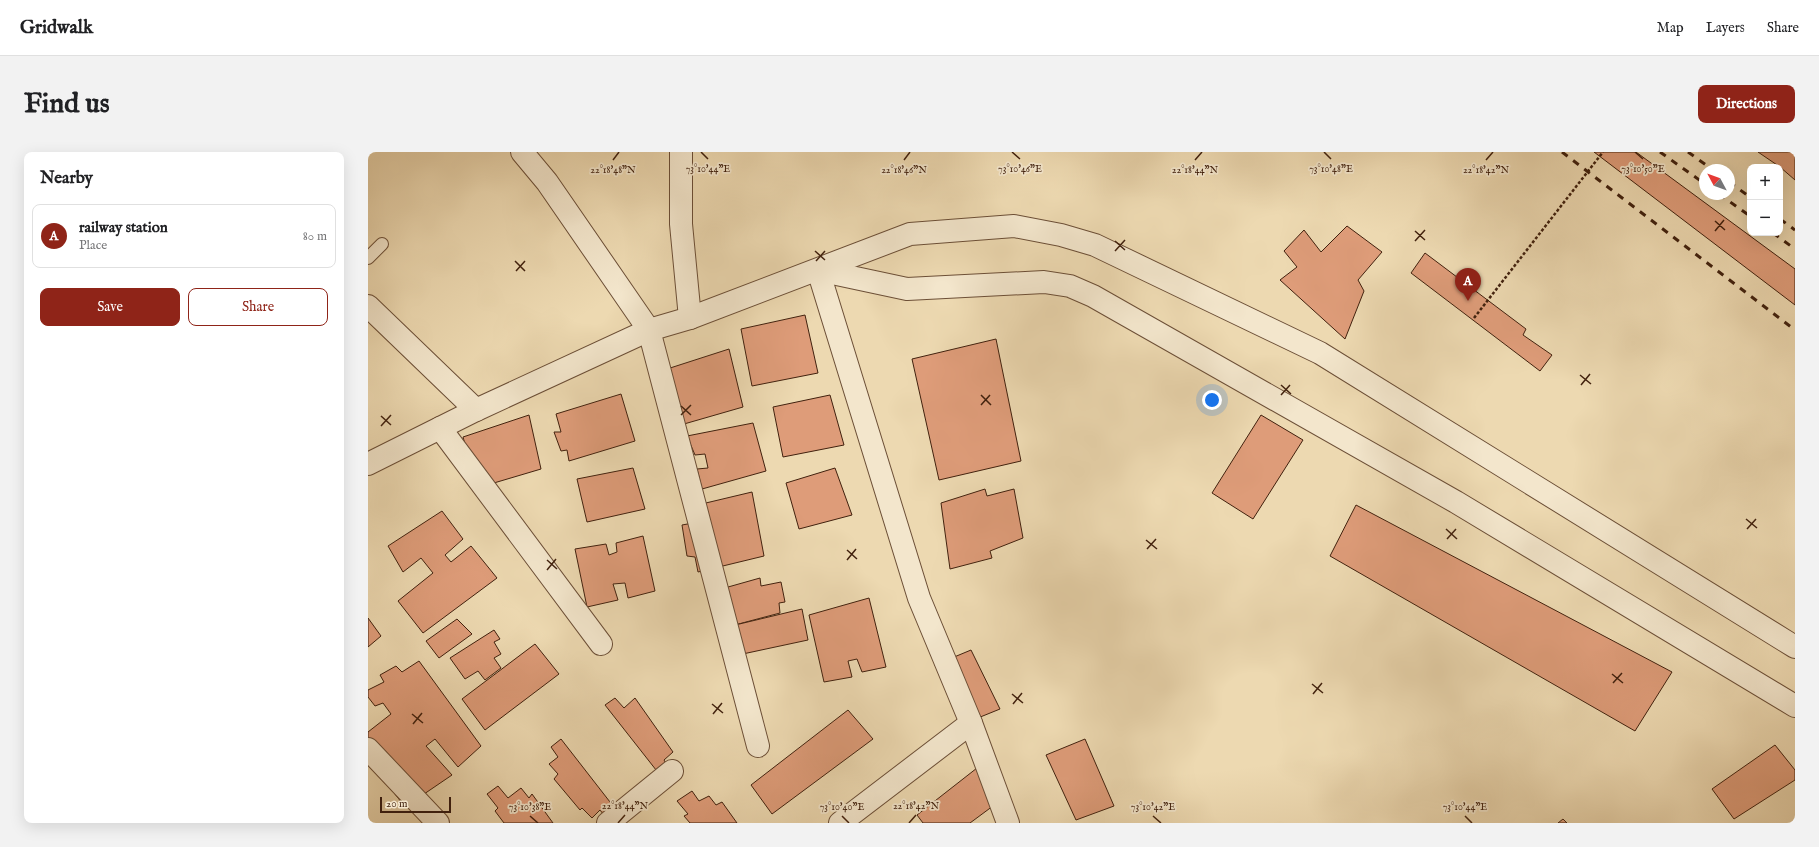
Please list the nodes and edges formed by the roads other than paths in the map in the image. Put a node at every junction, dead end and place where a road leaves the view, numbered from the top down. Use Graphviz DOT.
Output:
graph roads {
  1 [pos="522,152"];
  2 [pos="681,152"];
  3 [pos="382,244"];
  4 [pos="368,258"];
  5 [pos="818,270"];
  6 [pos="368,306"];
  7 [pos="690,318"];
  8 [pos="648,330"];
  9 [pos="476,410"];
  10 [pos="440,428"];
  11 [pos="368,464"];
  12 [pos="601,644"];
  13 [pos="1795,647"];
  14 [pos="1795,706"];
  15 [pos="971,723"];
  16 [pos="758,746"];
  17 [pos="368,749"];
  18 [pos="672,770"];
  19 [pos="1003,820"];
  20 [pos="438,823"];
  21 [pos="608,823"];
  22 [pos="840,823"];
  1 -- 8 [label="street"];
  2 -- 7 [label="street"];
  3 -- 4 [label="lane"];
  5 -- 7 [label="street"];
  5 -- 13 [label="street"];
  5 -- 14 [label="street"];
  5 -- 15 [label="street"];
  6 -- 9 [label="street"];
  7 -- 8 [label="street"];
  8 -- 9 [label="street"];
  8 -- 16 [label="street"];
  9 -- 10 [label="street"];
  10 -- 11 [label="street"];
  10 -- 12 [label="street"];
  15 -- 19 [label="street"];
  15 -- 22 [label="street"];
  17 -- 20 [label="street"];
  18 -- 21 [label="street"];
}
